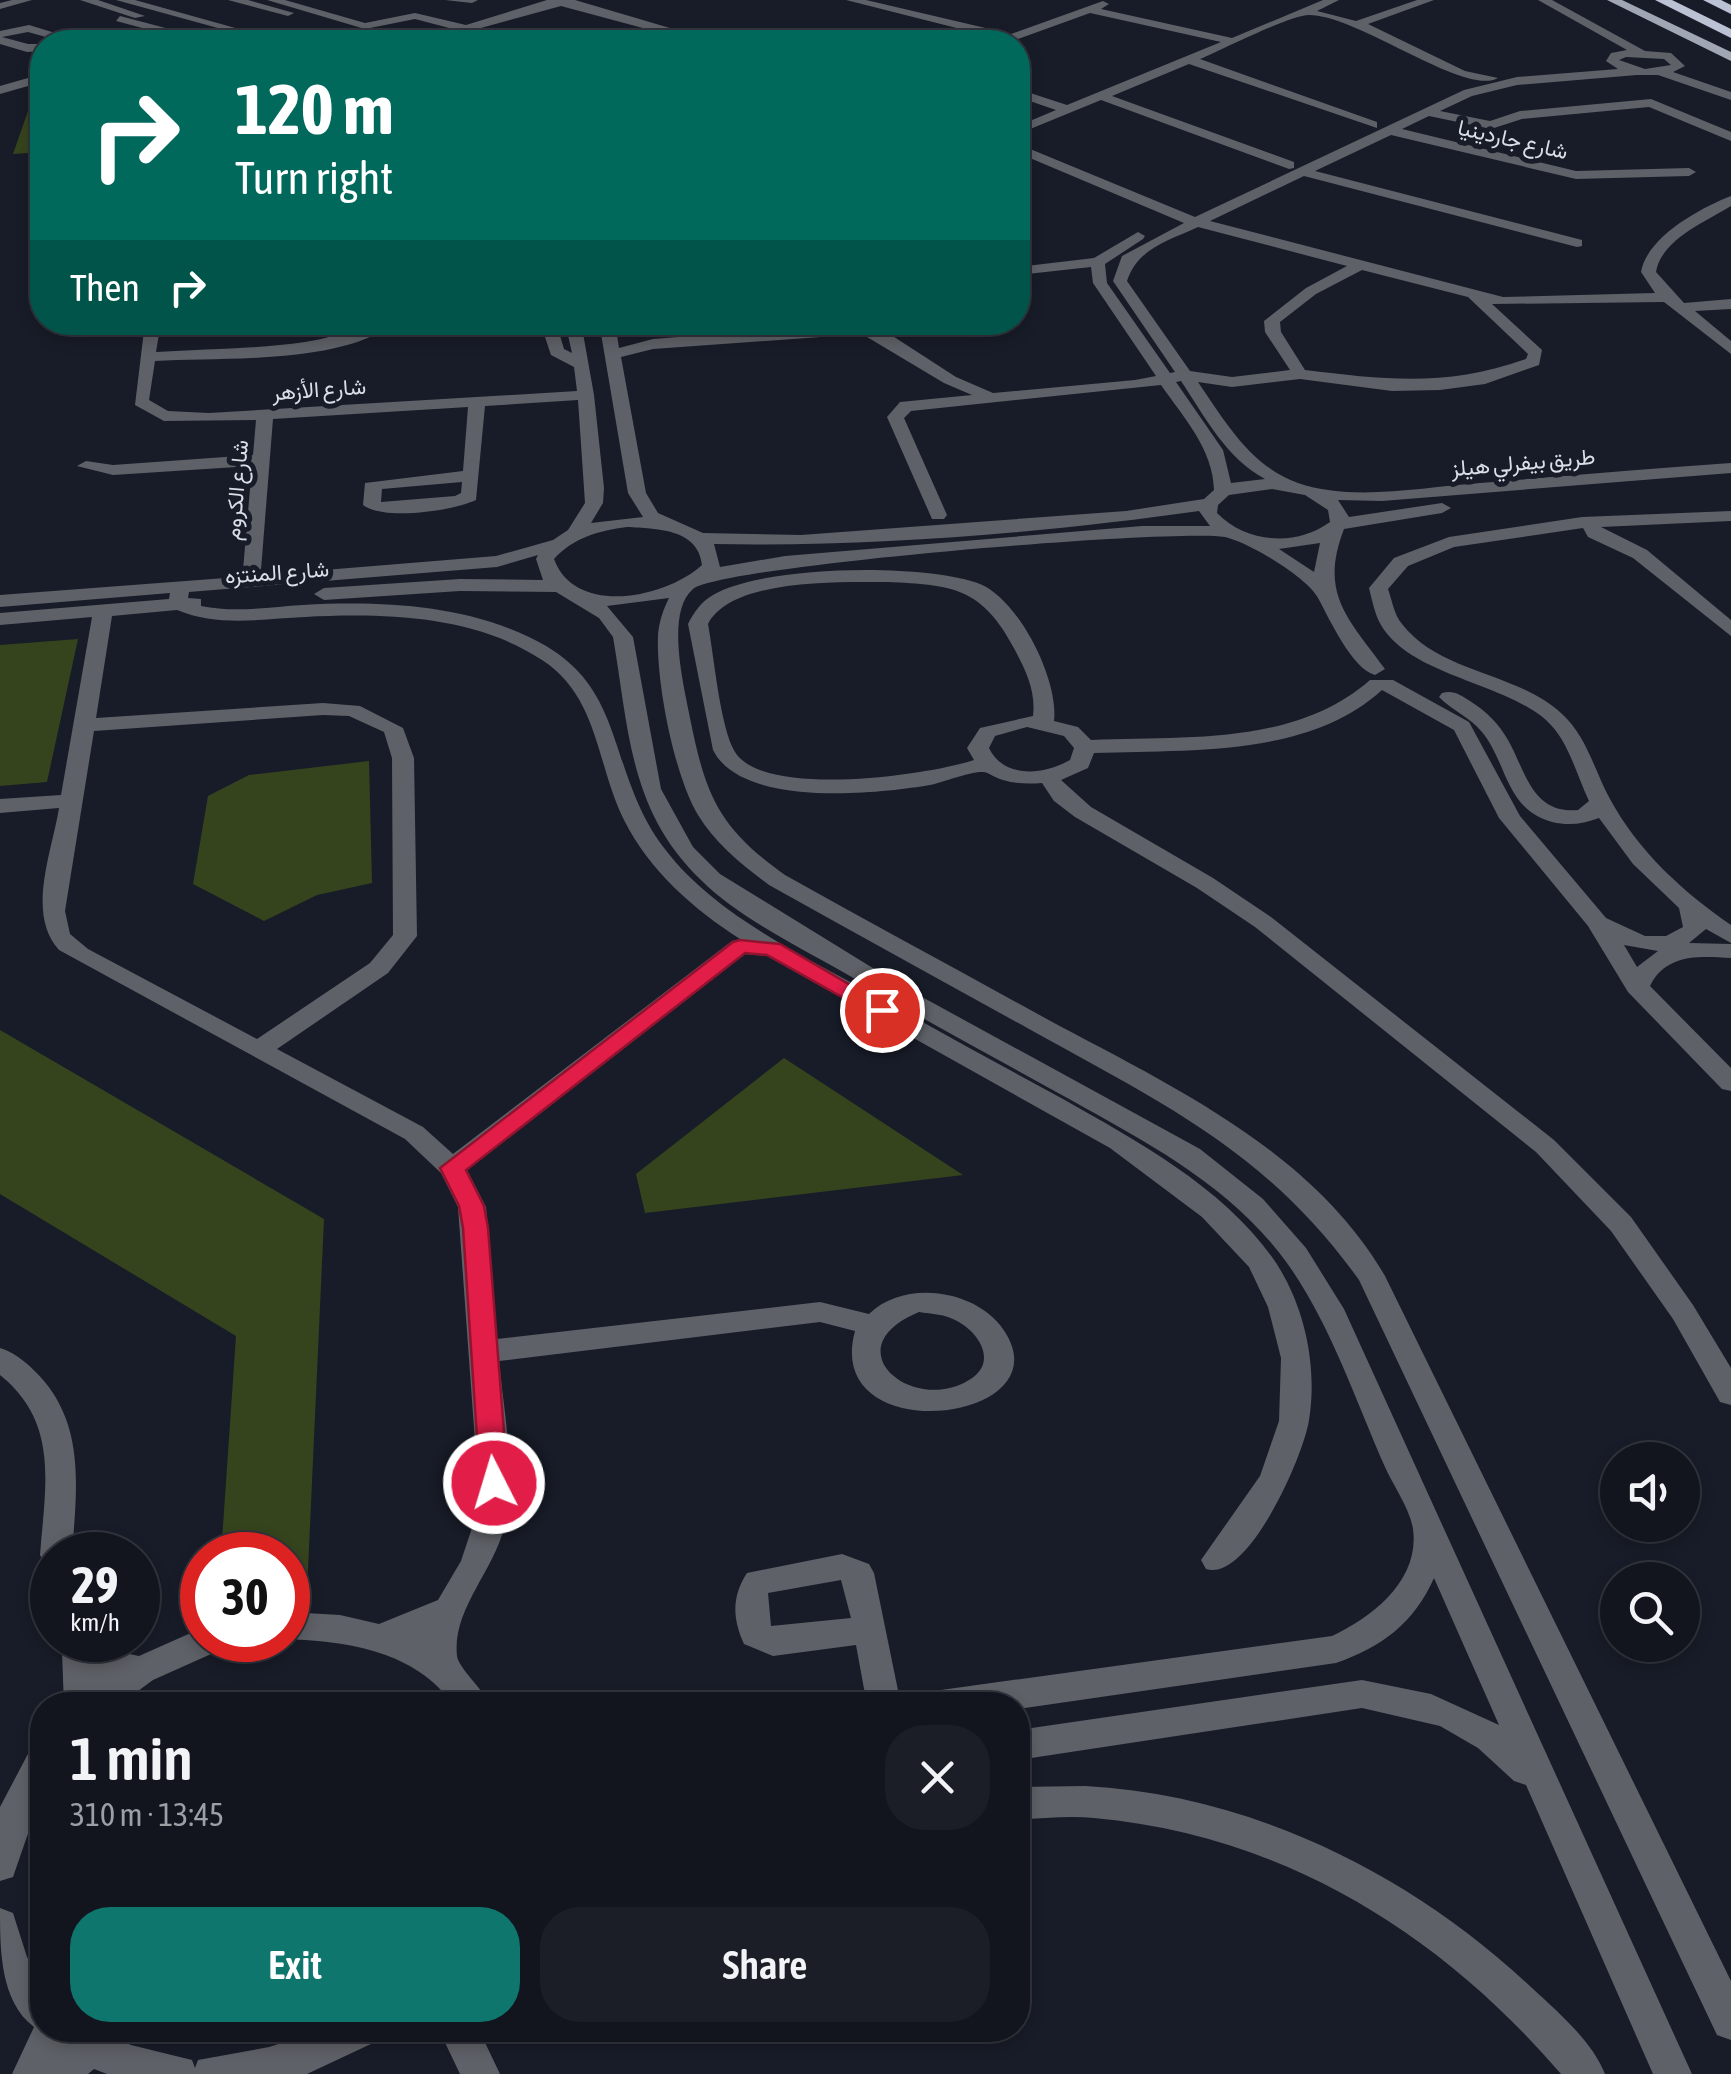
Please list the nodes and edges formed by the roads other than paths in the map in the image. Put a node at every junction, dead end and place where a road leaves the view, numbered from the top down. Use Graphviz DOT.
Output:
graph roads {
  1 [pos="26,0"];
  2 [pos="86,0"];
  3 [pos="122,0"];
  4 [pos="234,0"];
  5 [pos="273,0"];
  6 [pos="451,0"];
  7 [pos="472,0"];
  8 [pos="602,0"];
  9 [pos="852,0"];
  10 [pos="903,0"];
  11 [pos="1112,0"];
  12 [pos="1334,0"];
  13 [pos="1428,0"];
  14 [pos="1612,0"];
  15 [pos="1662,0"];
  16 [pos="1710,0"];
  17 [pos="565,2"];
  18 [pos="1541,5"];
  19 [pos="0,6"];
  20 [pos="881,7"];
  21 [pos="1088,9"];
  22 [pos="306,10"];
  23 [pos="1731,10"];
  24 [pos="1306,11"];
  25 [pos="1356,24"];
  26 [pos="30,30"];
  27 [pos="169,30"];
  28 [pos="235,30"];
  29 [pos="447,30"];
  30 [pos="483,30"];
  31 [pos="483,30"];
  32 [pos="665,30"];
  33 [pos="963,30"];
  34 [pos="1731,34"];
  35 [pos="1030,38"];
  36 [pos="2,40"];
  37 [pos="1232,41"];
  38 [pos="30,48"];
  39 [pos="1640,52"];
  40 [pos="1614,57"];
  41 [pos="1731,57"];
  42 [pos="1188,59"];
  43 [pos="1678,68"];
  44 [pos="1568,71"];
  45 [pos="1638,71"];
  46 [pos="1660,72"];
  47 [pos="1466,79"];
  48 [pos="30,81"];
  49 [pos="1518,81"];
  50 [pos="1731,87"];
  51 [pos="0,90"];
  52 [pos="1533,91"];
  53 [pos="1098,95"];
  54 [pos="1030,96"];
  55 [pos="1731,96"];
  56 [pos="1549,101"];
  57 [pos="1063,108"];
  58 [pos="1564,111"];
  59 [pos="1426,112"];
  60 [pos="1030,124"];
  61 [pos="1380,128"];
  62 [pos="1731,137"];
  63 [pos="1030,153"];
  64 [pos="1296,169"];
  65 [pos="1690,172"];
  66 [pos="1727,206"];
  67 [pos="1700,218"];
  68 [pos="1201,219"];
  69 [pos="1731,226"];
  70 [pos="1577,243"];
  71 [pos="1098,262"];
  72 [pos="1363,264"];
  73 [pos="1048,270"];
  74 [pos="1030,271"];
  75 [pos="1120,281"];
  76 [pos="1100,282"];
  77 [pos="1661,293"];
  78 [pos="1731,304"];
  79 [pos="1500,308"];
  80 [pos="1681,308"];
  81 [pos="151,335"];
  82 [pos="366,335"];
  83 [pos="551,335"];
  84 [pos="576,335"];
  85 [pos="758,335"];
  86 [pos="878,335"];
  87 [pos="610,338"];
  88 [pos="1731,352"];
  89 [pos="147,356"];
  90 [pos="582,365"];
  91 [pos="1300,374"];
  92 [pos="1186,375"];
  93 [pos="1163,377"];
  94 [pos="950,380"];
  95 [pos="1232,382"];
  96 [pos="1135,385"];
  97 [pos="586,395"];
  98 [pos="1202,396"];
  99 [pos="990,397"];
  100 [pos="1178,398"];
  101 [pos="477,402"];
  102 [pos="931,402"];
  103 [pos="265,415"];
  104 [pos="261,460"];
  105 [pos="86,466"];
  106 [pos="1731,468"];
  107 [pos="471,476"];
  108 [pos="1731,485"];
  109 [pos="1290,486"];
  110 [pos="1318,494"];
  111 [pos="1216,498"];
  112 [pos="938,515"];
  113 [pos="1731,516"];
  114 [pos="662,524"];
  115 [pos="1337,526"];
  116 [pos="1637,526"];
  117 [pos="1595,530"];
  118 [pos="576,533"];
  119 [pos="1235,534"];
  120 [pos="700,538"];
  121 [pos="554,545"];
  122 [pos="1640,554"];
  123 [pos="497,561"];
  124 [pos="416,569"];
  125 [pos="252,570"];
  126 [pos="693,583"];
  127 [pos="496,584"];
  128 [pos="0,589"];
  129 [pos="568,590"];
  130 [pos="1324,590"];
  131 [pos="180,596"];
  132 [pos="0,601"];
  133 [pos="102,611"];
  134 [pos="0,619"];
  135 [pos="1731,630"];
  136 [pos="1383,679"];
  137 [pos="1044,722"];
  138 [pos="84,725"];
  139 [pos="1085,747"];
  140 [pos="630,761"];
  141 [pos="988,764"];
  142 [pos="1048,777"];
  143 [pos="71,801"];
  144 [pos="1600,801"];
  145 [pos="0,806"];
  146 [pos="1572,824"];
  147 [pos="1622,836"];
  148 [pos="1534,848"];
  149 [pos="1690,909"];
  150 [pos="1598,923"];
  151 [pos="740,924"];
  152 [pos="1731,936"];
  153 [pos="809,939"];
  154 [pos="772,948"];
  155 [pos="1673,948"];
  156 [pos="1731,952"];
  157 [pos="958,982"];
  158 [pos="1636,987"];
  159 [pos="920,1005"];
  160 [pos="1037,1023"];
  161 [pos="260,1048"];
  162 [pos="1000,1050"];
  163 [pos="1731,1083"];
  164 [pos="452,1168"];
  165 [pos="1252,1206"];
  166 [pos="1223,1220"];
  167 [pos="872,1326"];
  168 [pos="482,1352"];
  169 [pos="0,1359"];
  170 [pos="1731,1394"];
  171 [pos="57,1532"];
  172 [pos="1428,1533"];
  173 [pos="1217,1560"];
  174 [pos="445,1610"];
  175 [pos="310,1625"];
  176 [pos="870,1629"];
  177 [pos="383,1637"];
  178 [pos="180,1653"];
  179 [pos="77,1662"];
  180 [pos="104,1662"];
  181 [pos="440,1668"];
  182 [pos="141,1670"];
  183 [pos="80,1692"];
  184 [pos="111,1692"];
  185 [pos="462,1692"];
  186 [pos="882,1692"];
  187 [pos="1030,1692"];
  188 [pos="1030,1743"];
  189 [pos="30,1781"];
  190 [pos="1541,1786"];
  191 [pos="1030,1804"];
  192 [pos="1,1850"];
  193 [pos="0,1925"];
  194 [pos="30,1998"];
  195 [pos="1731,2022"];
  196 [pos="46,2042"];
  197 [pos="333,2042"];
  198 [pos="461,2042"];
  199 [pos="69,2051"];
  200 [pos="31,2074"];
  201 [pos="178,2074"];
  202 [pos="212,2074"];
  203 [pos="481,2074"];
  204 [pos="1586,2074"];
  205 [pos="1672,2074"];
  1 -- 19 [label="street"];
  2 -- 27 [label="street"];
  3 -- 28 [label="street"];
  4 -- 22 [label="street"];
  5 -- 22 [label="street"];
  6 -- 7 [label="street"];
  8 -- 17 [label="street"];
  9 -- 20 [label="street"];
  10 -- 20 [label="street"];
  11 -- 21 [label="street"];
  12 -- 24 [label="street"];
  13 -- 25 [label="street"];
  14 -- 41 [label="main road"];
  15 -- 34 [label="highway"];
  16 -- 23 [label="highway"];
  17 -- 30 [label="street"];
  17 -- 31 [label="street"];
  17 -- 32 [label="street"];
  18 -- 39 [label="street"];
  18 -- 40 [label="street"];
  20 -- 33 [label="street"];
  21 -- 35 [label="street"];
  21 -- 37 [label="street"];
  22 -- 29 [label="street"];
  24 -- 25 [label="street"];
  24 -- 37 [label="street"];
  25 -- 47 [label="street"];
  26 -- 36 [label="street"];
  36 -- 38 [label="street"];
  37 -- 42 [label="street"];
  39 -- 40 [label="street"];
  39 -- 43 [label="street"];
  40 -- 44 [label="street"];
  40 -- 45 [label="street"];
  42 -- 53 [label="street"];
  42 -- 61 [label="street, شارع جاردينيا"];
  43 -- 46 [label="street"];
  43 -- 50 [label="street"];
  44 -- 45 [label="street"];
  44 -- 47 [label="street"];
  44 -- 49 [label="street"];
  45 -- 46 [label="street"];
  46 -- 55 [label="street"];
  47 -- 61 [label="street"];
  48 -- 51 [label="street"];
  49 -- 52 [label="street"];
  49 -- 59 [label="street"];
  53 -- 57 [label="street"];
  53 -- 64 [label="street"];
  54 -- 57 [label="street"];
  56 -- 58 [label="street"];
  57 -- 60 [label="street"];
  58 -- 59 [label="street"];
  58 -- 62 [label="street"];
  59 -- 61 [label="street"];
  61 -- 64 [label="street"];
  61 -- 65 [label="street, شارع جاردينيا"];
  63 -- 68 [label="street"];
  64 -- 68 [label="street"];
  64 -- 70 [label="street"];
  66 -- 67 [label="street"];
  67 -- 69 [label="street"];
  67 -- 77 [label="street"];
  68 -- 71 [label="street"];
  68 -- 72 [label="street"];
  68 -- 75 [label="street"];
  71 -- 73 [label="street"];
  71 -- 76 [label="street"];
  72 -- 79 [label="street"];
  72 -- 91 [label="street"];
  73 -- 74 [label="street"];
  73 -- 76 [label="street"];
  75 -- 76 [label="street"];
  75 -- 92 [label="street"];
  76 -- 93 [label="street"];
  77 -- 79 [label="street"];
  77 -- 80 [label="street"];
  78 -- 80 [label="street"];
  79 -- 91 [label="street"];
  80 -- 88 [label="street"];
  81 -- 89 [label="street, شارع الأزهر"];
  82 -- 89 [label="street"];
  83 -- 90 [label="street"];
  84 -- 90 [label="street"];
  85 -- 87 [label="street"];
  86 -- 94 [label="street"];
  87 -- 114 [label="street"];
  89 -- 103 [label="street, شارع الأزهر"];
  90 -- 97 [label="street"];
  91 -- 95 [label="street"];
  92 -- 93 [label="street"];
  92 -- 95 [label="street"];
  92 -- 98 [label="street"];
  93 -- 96 [label="street"];
  93 -- 100 [label="street"];
  94 -- 99 [label="street"];
  94 -- 102 [label="street"];
  95 -- 98 [label="street"];
  96 -- 99 [label="street"];
  96 -- 100 [label="street"];
  97 -- 101 [label="street, شارع الأزهر"];
  97 -- 118 [label="street"];
  98 -- 109 [label="street"];
  99 -- 102 [label="street"];
  100 -- 111 [label="street"];
  101 -- 103 [label="street, شارع الأزهر"];
  101 -- 107 [label="street"];
  102 -- 112 [label="street"];
  103 -- 104 [label="street, شارع الكروم"];
  104 -- 105 [label="street"];
  104 -- 125 [label="street, شارع الكروم"];
  106 -- 110 [label="street, طريق بيفرلي هيلز"];
  107 -- 107 [label="street"];
  108 -- 115 [label="street, طريق بيفرلي هيلز"];
  109 -- 110 [label="street, طريق بيفرلي هيلز"];
  109 -- 111 [label="street"];
  110 -- 115 [label="street"];
  111 -- 119 [label="street"];
  111 -- 120 [label="street"];
  113 -- 116 [label="street"];
  114 -- 118 [label="street, شارع المنتزه"];
  114 -- 120 [label="street"];
  115 -- 119 [label="street, طريق بيفرلي هيلز"];
  115 -- 130 [label="street"];
  116 -- 117 [label="street"];
  116 -- 122 [label="street"];
  117 -- 122 [label="street"];
  117 -- 144 [label="street"];
  118 -- 121 [label="street, شارع المنتزه"];
  119 -- 126 [label="street, طريق بيفرلي هيلز"];
  119 -- 130 [label="street"];
  120 -- 126 [label="street"];
  121 -- 123 [label="street, شارع المنتزه"];
  121 -- 129 [label="street"];
  122 -- 135 [label="street"];
  123 -- 124 [label="street, شارع المنتزه"];
  123 -- 127 [label="street"];
  124 -- 125 [label="street"];
  124 -- 131 [label="street, شارع المنتزه"];
  125 -- 128 [label="street"];
  126 -- 129 [label="street, شارع المنتزه"];
  126 -- 157 [label="street"];
  127 -- 129 [label="street, شارع المنتزه"];
  127 -- 131 [label="street, شارع المنتزه"];
  129 -- 140 [label="street"];
  130 -- 136 [label="street"];
  131 -- 132 [label="street, شارع المنتزه"];
  131 -- 133 [label="street, شارع المنتزه"];
  131 -- 140 [label="street"];
  133 -- 134 [label="street, شارع المنتزه"];
  133 -- 138 [label="street"];
  136 -- 139 [label="street"];
  136 -- 146 [label="street"];
  136 -- 148 [label="street"];
  137 -- 139 [label="street"];
  137 -- 141 [label="street"];
  137 -- 141 [label="street"];
  138 -- 143 [label="street"];
  138 -- 161 [label="street"];
  139 -- 142 [label="street"];
  140 -- 151 [label="street"];
  141 -- 142 [label="street"];
  142 -- 170 [label="street"];
  143 -- 145 [label="street"];
  143 -- 161 [label="street"];
  144 -- 146 [label="street"];
  144 -- 147 [label="street"];
  146 -- 147 [label="street"];
  146 -- 148 [label="street"];
  147 -- 149 [label="street"];
  148 -- 150 [label="street"];
  149 -- 152 [label="street"];
  149 -- 155 [label="street"];
  150 -- 155 [label="street"];
  150 -- 158 [label="street"];
  151 -- 153 [label="street"];
  151 -- 154 [label="street"];
  151 -- 164 [label="street"];
  153 -- 154 [label="street"];
  153 -- 159 [label="street"];
  154 -- 166 [label="street"];
  155 -- 156 [label="street"];
  155 -- 158 [label="street"];
  157 -- 159 [label="street"];
  157 -- 160 [label="street"];
  158 -- 163 [label="street"];
  159 -- 162 [label="street"];
  160 -- 162 [label="street"];
  160 -- 195 [label="street"];
  161 -- 164 [label="street"];
  162 -- 165 [label="street"];
  164 -- 168 [label="street"];
  165 -- 166 [label="street"];
  165 -- 172 [label="street"];
  166 -- 173 [label="street"];
  167 -- 167 [label="street"];
  167 -- 168 [label="street"];
  168 -- 174 [label="street"];
  169 -- 171 [label="street"];
  172 -- 187 [label="street"];
  172 -- 190 [label="street"];
  174 -- 177 [label="street"];
  174 -- 181 [label="street"];
  175 -- 177 [label="street"];
  176 -- 186 [label="street"];
  177 -- 181 [label="street"];
  178 -- 182 [label="street"];
  179 -- 183 [label="street"];
  180 -- 182 [label="street"];
  181 -- 185 [label="street"];
  182 -- 184 [label="street"];
  188 -- 190 [label="street"];
  189 -- 192 [label="street"];
  190 -- 205 [label="street"];
  191 -- 204 [label="street"];
  193 -- 194 [label="street"];
  196 -- 200 [label="street"];
  197 -- 202 [label="street"];
  198 -- 203 [label="street"];
  199 -- 201 [label="street"];
}
